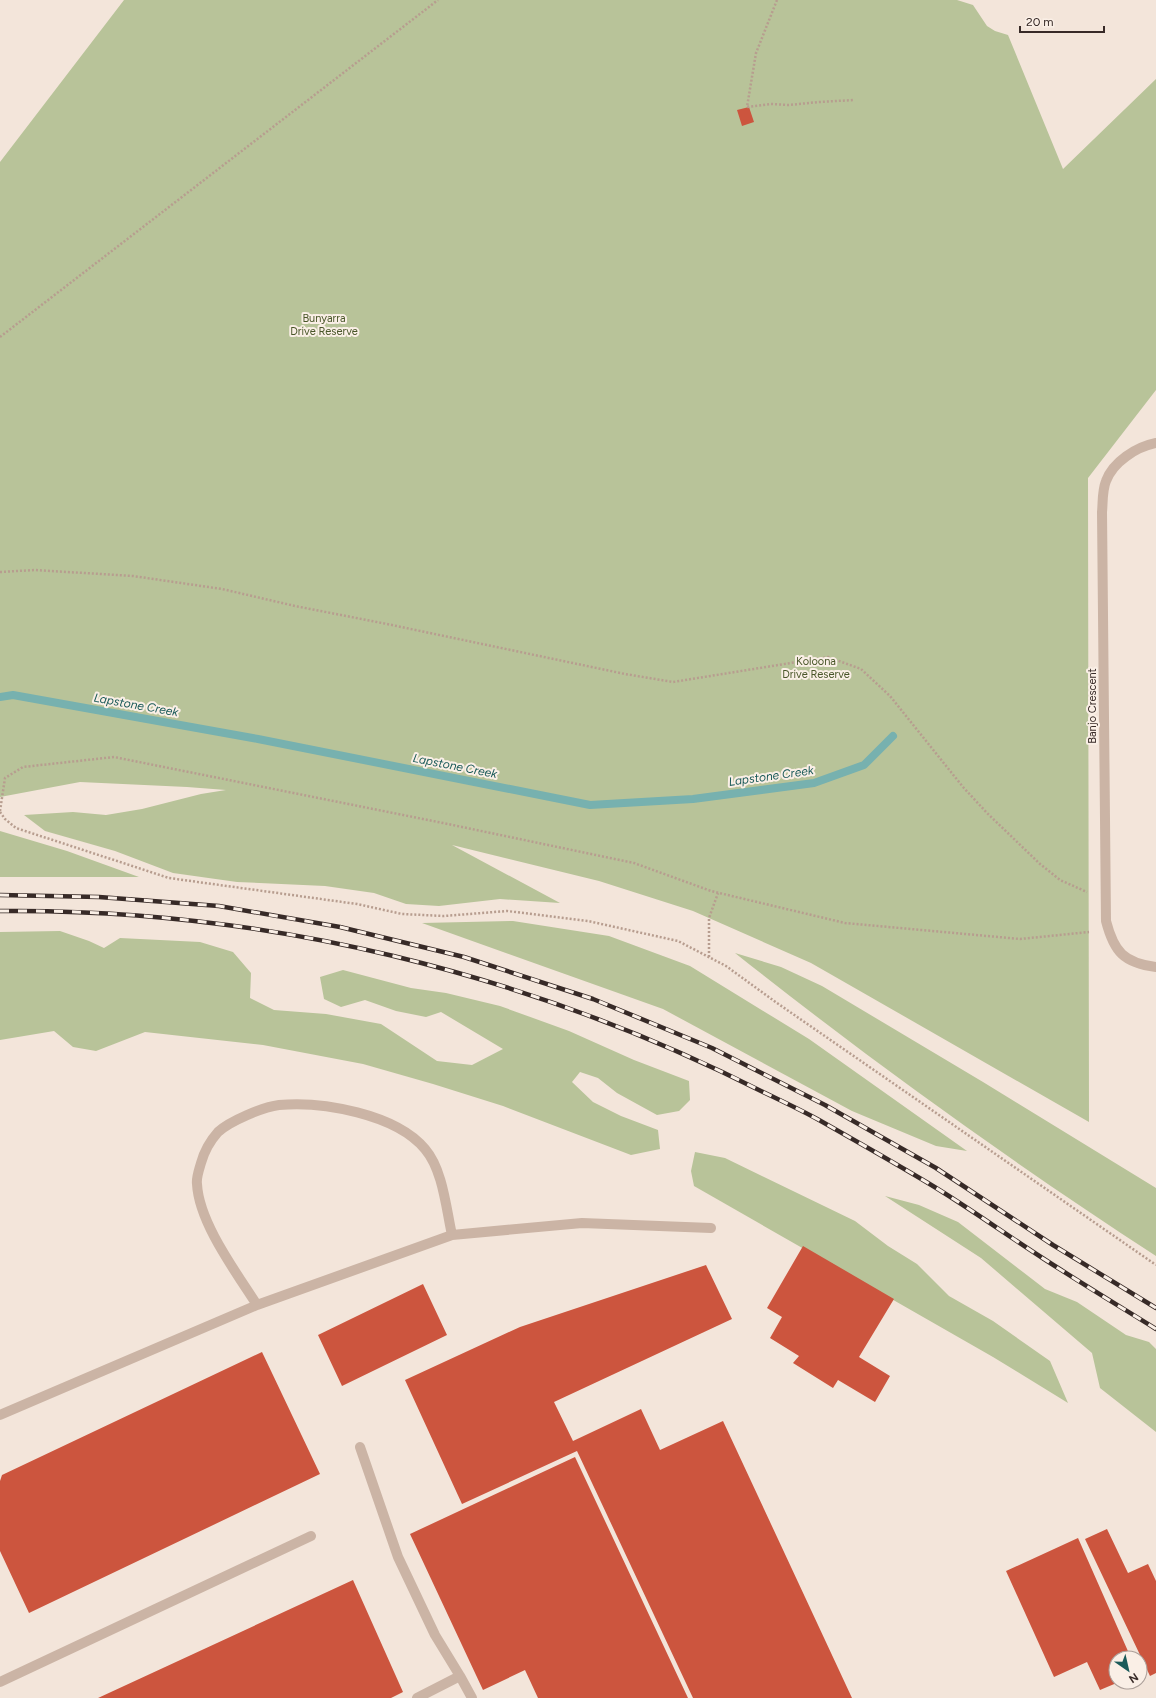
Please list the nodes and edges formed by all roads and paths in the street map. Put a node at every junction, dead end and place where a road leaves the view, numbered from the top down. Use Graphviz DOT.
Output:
graph roads {
  1 [pos="438,0"];
  2 [pos="777,0"];
  3 [pos="854,100"];
  4 [pos="0,337"];
  5 [pos="1156,443"];
  6 [pos="0,572"];
  7 [pos="0,811"];
  8 [pos="718,893"];
  9 [pos="1105,900"];
  10 [pos="1108,930"];
  11 [pos="709,957"];
  12 [pos="1156,967"];
  13 [pos="711,1228"];
  14 [pos="452,1235"];
  15 [pos="1156,1265"];
  16 [pos="257,1305"];
  17 [pos="0,1415"];
  18 [pos="360,1447"];
  19 [pos="311,1536"];
  20 [pos="460,1676"];
  21 [pos="0,1682"];
  22 [pos="417,1698"];
  23 [pos="472,1698"];
  1 -- 4 [label="path"];
  2 -- 3 [label="path"];
  5 -- 9 [label="street, Banjo Crescent"];
  6 -- 9 [label="path"];
  7 -- 8 [label="path"];
  7 -- 11 [label="path"];
  8 -- 10 [label="path"];
  8 -- 11 [label="path"];
  9 -- 10 [label="street, Banjo Crescent"];
  10 -- 12 [label="street, Banjo Crescent"];
  11 -- 15 [label="path"];
  13 -- 14 [label="street"];
  14 -- 16 [label="street"];
  14 -- 16 [label="street"];
  16 -- 17 [label="street"];
  18 -- 20 [label="street"];
  19 -- 21 [label="street"];
  20 -- 22 [label="street"];
  20 -- 23 [label="street"];
}
